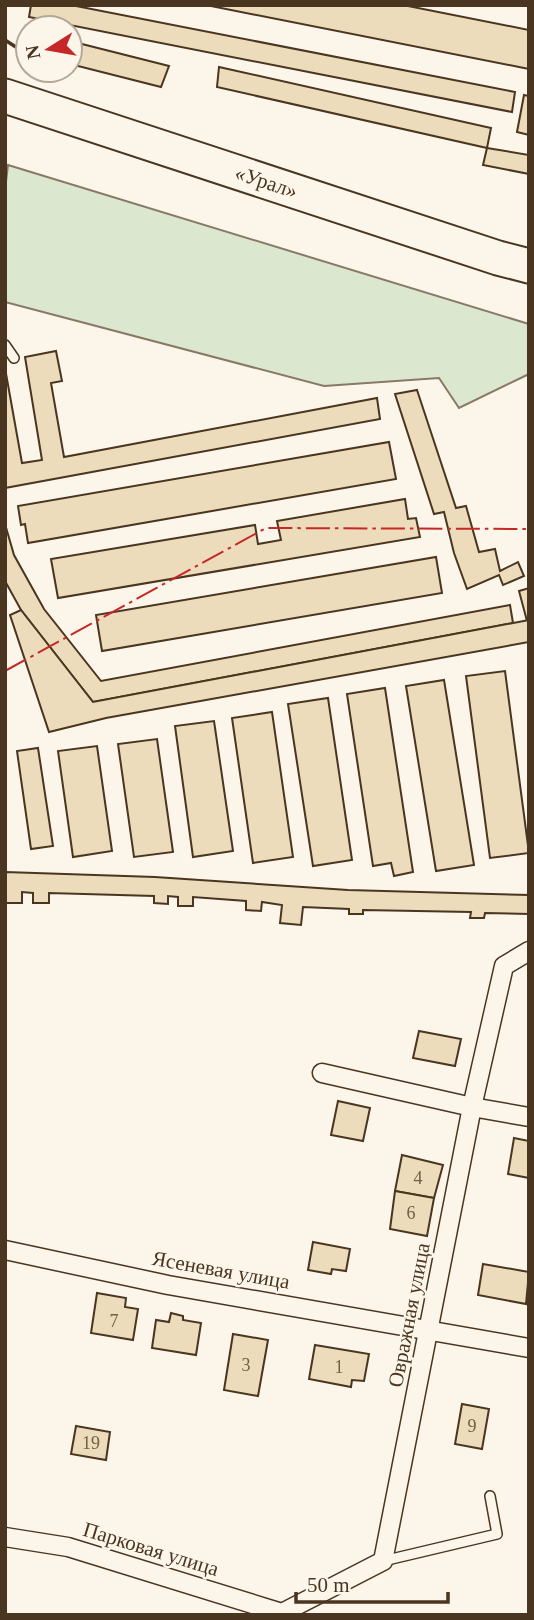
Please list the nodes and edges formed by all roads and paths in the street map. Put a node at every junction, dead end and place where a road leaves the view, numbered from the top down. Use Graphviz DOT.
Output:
graph roads {
  1 [pos="5,96"];
  2 [pos="529,267"];
  3 [pos="5,345"];
  4 [pos="14,358"];
  5 [pos="529,951"];
  6 [pos="322,1073"];
  7 [pos="472,1107"];
  8 [pos="529,1117"];
  9 [pos="5,1250"];
  10 [pos="429,1331"];
  11 [pos="529,1348"];
  12 [pos="490,1496"];
  13 [pos="5,1537"];
  14 [pos="383,1561"];
  15 [pos="282,1614"];
  1 -- 2 [label="highway, «Урал»"];
  3 -- 4 [label="lane"];
  5 -- 7 [label="street, Овражная улица"];
  6 -- 7 [label="street"];
  7 -- 8 [label="street"];
  7 -- 10 [label="street, Овражная улица"];
  9 -- 10 [label="street, Ясеневая улица"];
  10 -- 11 [label="street, Ясеневая улица"];
  10 -- 14 [label="street, Овражная улица"];
  12 -- 14 [label="lane"];
  13 -- 15 [label="street, Парковая улица"];
  14 -- 15 [label="street"];
}
